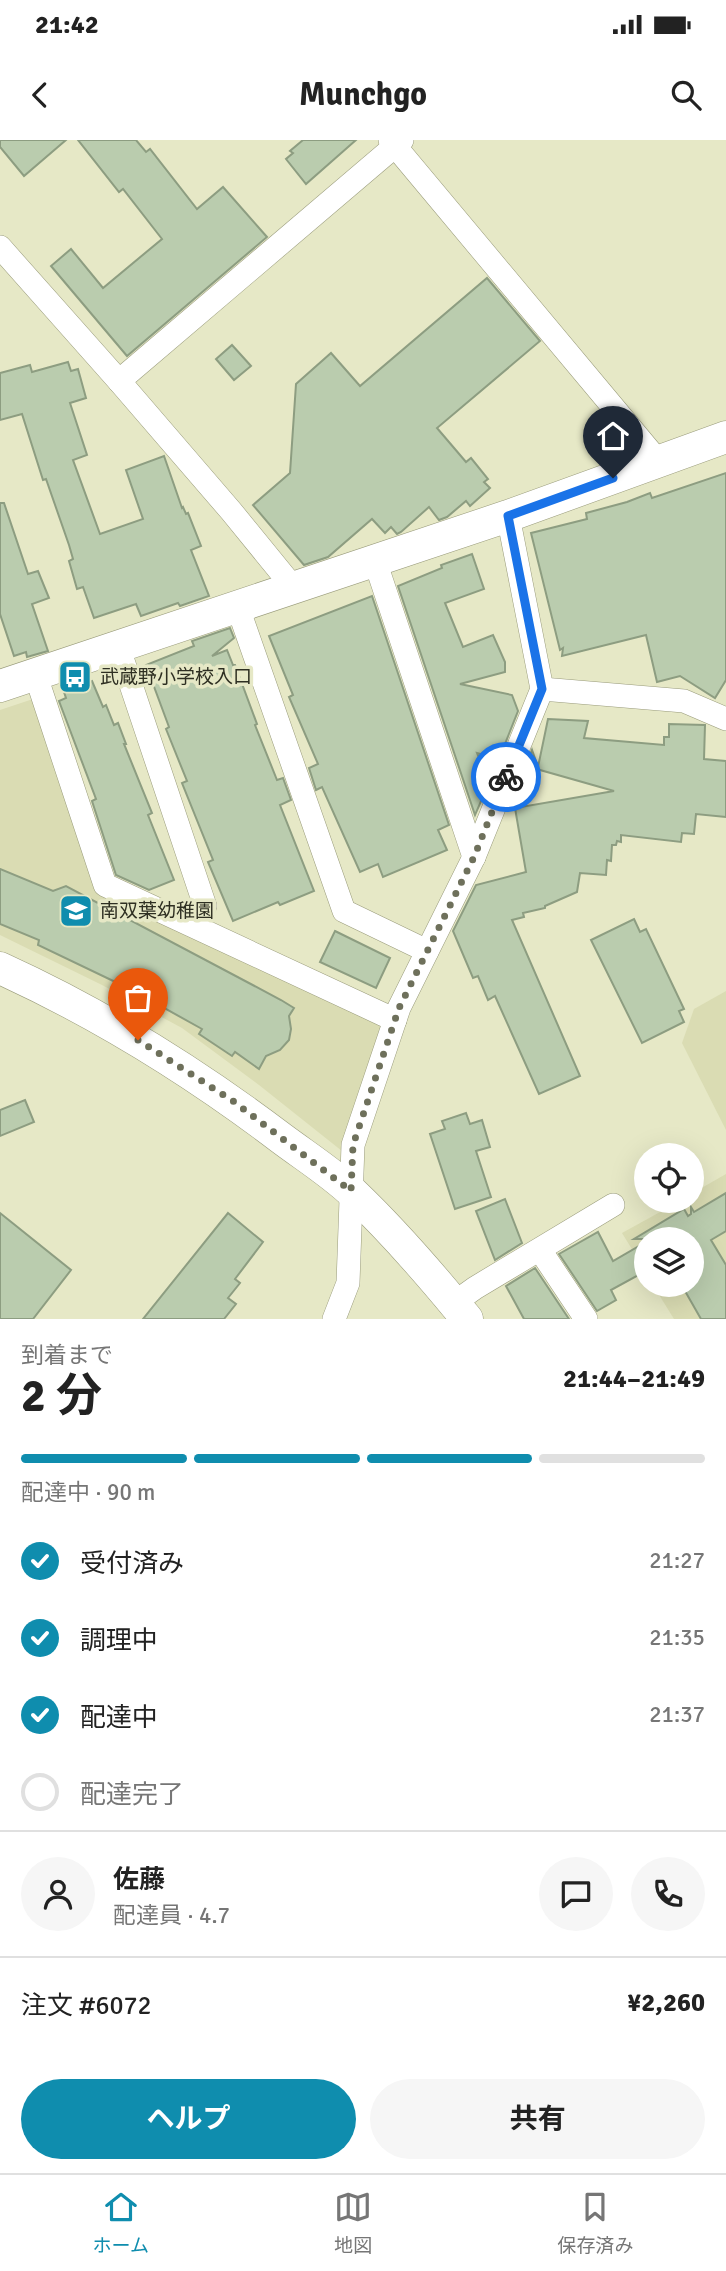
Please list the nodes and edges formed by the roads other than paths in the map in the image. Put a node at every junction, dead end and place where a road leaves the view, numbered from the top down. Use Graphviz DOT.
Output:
graph roads {
  1 [pos="395,142"];
  2 [pos="0,247"];
  3 [pos="118,381"];
  4 [pos="726,437"];
  5 [pos="659,461"];
  6 [pos="508,516"];
  7 [pos="375,561"];
  8 [pos="293,587"];
  9 [pos="237,605"];
  10 [pos="118,646"];
  11 [pos="35,673"];
  12 [pos="0,686"];
  13 [pos="542,689"];
  14 [pos="726,719"];
  15 [pos="474,857"];
  16 [pos="196,926"];
  17 [pos="427,951"];
  18 [pos="0,968"];
  19 [pos="395,1020"];
  20 [pos="351,1191"];
  21 [pos="612,1205"];
  22 [pos="540,1250"];
  23 [pos="461,1311"];
  24 [pos="334,1319"];
  25 [pos="586,1319"];
  1 -- 3 [label="street"];
  1 -- 5 [label="street"];
  2 -- 3 [label="street"];
  3 -- 8 [label="street"];
  4 -- 5 [label="street"];
  5 -- 6 [label="street"];
  6 -- 7 [label="street"];
  6 -- 13 [label="street"];
  7 -- 8 [label="street"];
  7 -- 15 [label="street"];
  8 -- 9 [label="street"];
  9 -- 10 [label="street"];
  9 -- 17 [label="street"];
  10 -- 11 [label="street"];
  10 -- 16 [label="street"];
  11 -- 12 [label="street"];
  11 -- 16 [label="street"];
  13 -- 14 [label="street"];
  13 -- 15 [label="street"];
  15 -- 17 [label="street"];
  16 -- 19 [label="street"];
  17 -- 19 [label="street"];
  18 -- 20 [label="street"];
  19 -- 20 [label="street"];
  20 -- 23 [label="street"];
  20 -- 24 [label="street"];
  21 -- 22 [label="street"];
  22 -- 23 [label="street"];
  22 -- 25 [label="street"];
}
